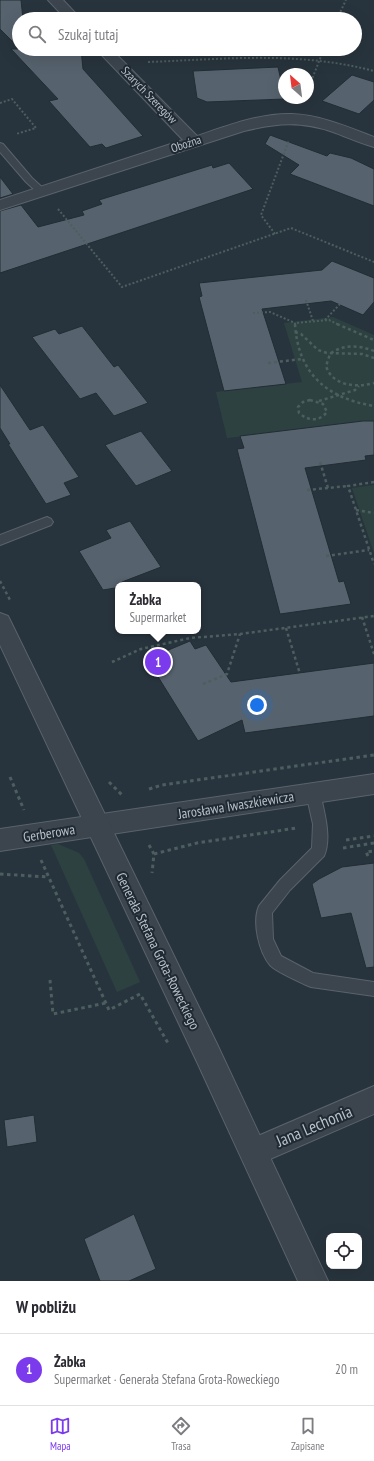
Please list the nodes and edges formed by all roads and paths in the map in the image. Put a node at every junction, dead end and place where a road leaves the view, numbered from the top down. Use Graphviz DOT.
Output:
graph roads {
  1 [pos="56,0"];
  2 [pos="346,0"];
  3 [pos="67,12"];
  4 [pos="340,12"];
  5 [pos="110,56"];
  6 [pos="321,56"];
  7 [pos="319,60"];
  8 [pos="123,69"];
  9 [pos="374,71"];
  10 [pos="314,73"];
  11 [pos="0,103"];
  12 [pos="14,134"];
  13 [pos="290,136"];
  14 [pos="194,142"];
  15 [pos="374,142"];
  16 [pos="0,146"];
  17 [pos="41,191"];
  18 [pos="0,205"];
  19 [pos="275,234"];
  20 [pos="374,262"];
  21 [pos="306,300"];
  22 [pos="340,304"];
  23 [pos="253,313"];
  24 [pos="325,320"];
  25 [pos="313,321"];
  26 [pos="294,323"];
  27 [pos="294,332"];
  28 [pos="374,340"];
  29 [pos="374,351"];
  30 [pos="331,354"];
  31 [pos="374,358"];
  32 [pos="302,359"];
  33 [pos="268,363"];
  34 [pos="374,383"];
  35 [pos="359,386"];
  36 [pos="338,396"];
  37 [pos="318,401"];
  38 [pos="374,406"];
  39 [pos="320,462"];
  40 [pos="374,482"];
  41 [pos="348,486"];
  42 [pos="328,488"];
  43 [pos="306,490"];
  44 [pos="356,510"];
  45 [pos="374,513"];
  46 [pos="47,522"];
  47 [pos="0,540"];
  48 [pos="369,550"];
  49 [pos="326,556"];
  50 [pos="374,562"];
  51 [pos="374,616"];
  52 [pos="362,618"];
  53 [pos="0,622"];
  54 [pos="286,628"];
  55 [pos="240,634"];
  56 [pos="374,654"];
  57 [pos="112,662"];
  58 [pos="300,674"];
  59 [pos="203,684"];
  60 [pos="374,755"];
  61 [pos="10,777"];
  62 [pos="106,777"];
  63 [pos="374,784"];
  64 [pos="142,790"];
  65 [pos="313,793"];
  66 [pos="130,794"];
  67 [pos="24,810"];
  68 [pos="137,820"];
  69 [pos="320,824"];
  70 [pos="98,825"];
  71 [pos="31,835"];
  72 [pos="374,836"];
  73 [pos="0,840"];
  74 [pos="346,840"];
  75 [pos="374,843"];
  76 [pos="374,851"];
  77 [pos="368,856"];
  78 [pos="0,874"];
  79 [pos="48,877"];
  80 [pos="50,980"];
  81 [pos="374,989"];
  82 [pos="106,1004"];
  83 [pos="109,1010"];
  84 [pos="374,1100"];
  85 [pos="254,1152"];
  86 [pos="313,1281"];
  1 -- 3 [label="street"];
  2 -- 4 [label="path"];
  5 -- 8 [label="street, Szarych Szeregów"];
  6 -- 7 [label="path"];
  7 -- 8 [label="path"];
  7 -- 9 [label="path"];
  7 -- 10 [label="path"];
  8 -- 14 [label="street, Szarych Szeregów"];
  11 -- 12 [label="path"];
  13 -- 19 [label="path"];
  14 -- 15 [label="street, Oboźna"];
  14 -- 17 [label="street, Oboźna"];
  16 -- 17 [label="lane"];
  17 -- 18 [label="street, Oboźna"];
  17 -- 19 [label="path"];
  19 -- 20 [label="path"];
  21 -- 25 [label="path"];
  22 -- 24 [label="path"];
  23 -- 26 [label="path"];
  24 -- 25 [label="path"];
  24 -- 28 [label="path"];
  25 -- 26 [label="path"];
  26 -- 27 [label="path"];
  27 -- 30 [label="path"];
  27 -- 32 [label="path"];
  29 -- 30 [label="path"];
  30 -- 31 [label="path"];
  30 -- 35 [label="path"];
  32 -- 33 [label="path"];
  32 -- 36 [label="path"];
  34 -- 35 [label="path"];
  35 -- 36 [label="path"];
  36 -- 37 [label="path"];
  36 -- 38 [label="path"];
  37 -- 37 [label="path"];
  39 -- 42 [label="path"];
  40 -- 41 [label="path"];
  41 -- 42 [label="path"];
  41 -- 44 [label="path"];
  42 -- 43 [label="path"];
  44 -- 45 [label="path"];
  44 -- 48 [label="path"];
  46 -- 47 [label="lane"];
  48 -- 49 [label="path"];
  48 -- 50 [label="path"];
  51 -- 52 [label="path"];
  52 -- 54 [label="path"];
  52 -- 56 [label="path"];
  53 -- 70 [label="street, Generała Stefana Grota-Roweckiego"];
  54 -- 55 [label="path"];
  54 -- 58 [label="path"];
  55 -- 57 [label="path"];
  55 -- 59 [label="path"];
  60 -- 64 [label="path"];
  61 -- 67 [label="path"];
  62 -- 66 [label="path"];
  63 -- 65 [label="street, Jarosława Iwaszkiewicza"];
  65 -- 68 [label="street, Jarosława Iwaszkiewicza"];
  65 -- 69 [label="lane"];
  68 -- 69 [label="path"];
  68 -- 70 [label="street, Jarosława Iwaszkiewicza"];
  69 -- 74 [label="path"];
  69 -- 81 [label="lane"];
  70 -- 71 [label="street, Gerberowa"];
  70 -- 85 [label="street, Generała Stefana Grota-Roweckiego"];
  71 -- 73 [label="street, Gerberowa"];
  71 -- 79 [label="path"];
  72 -- 74 [label="path"];
  74 -- 75 [label="path"];
  76 -- 77 [label="path"];
  78 -- 79 [label="path"];
  79 -- 82 [label="path"];
  80 -- 82 [label="path"];
  82 -- 83 [label="path"];
  84 -- 85 [label="street, Jana Lechonia"];
  85 -- 86 [label="street, Generała Stefana Grota-Roweckiego"];
}
